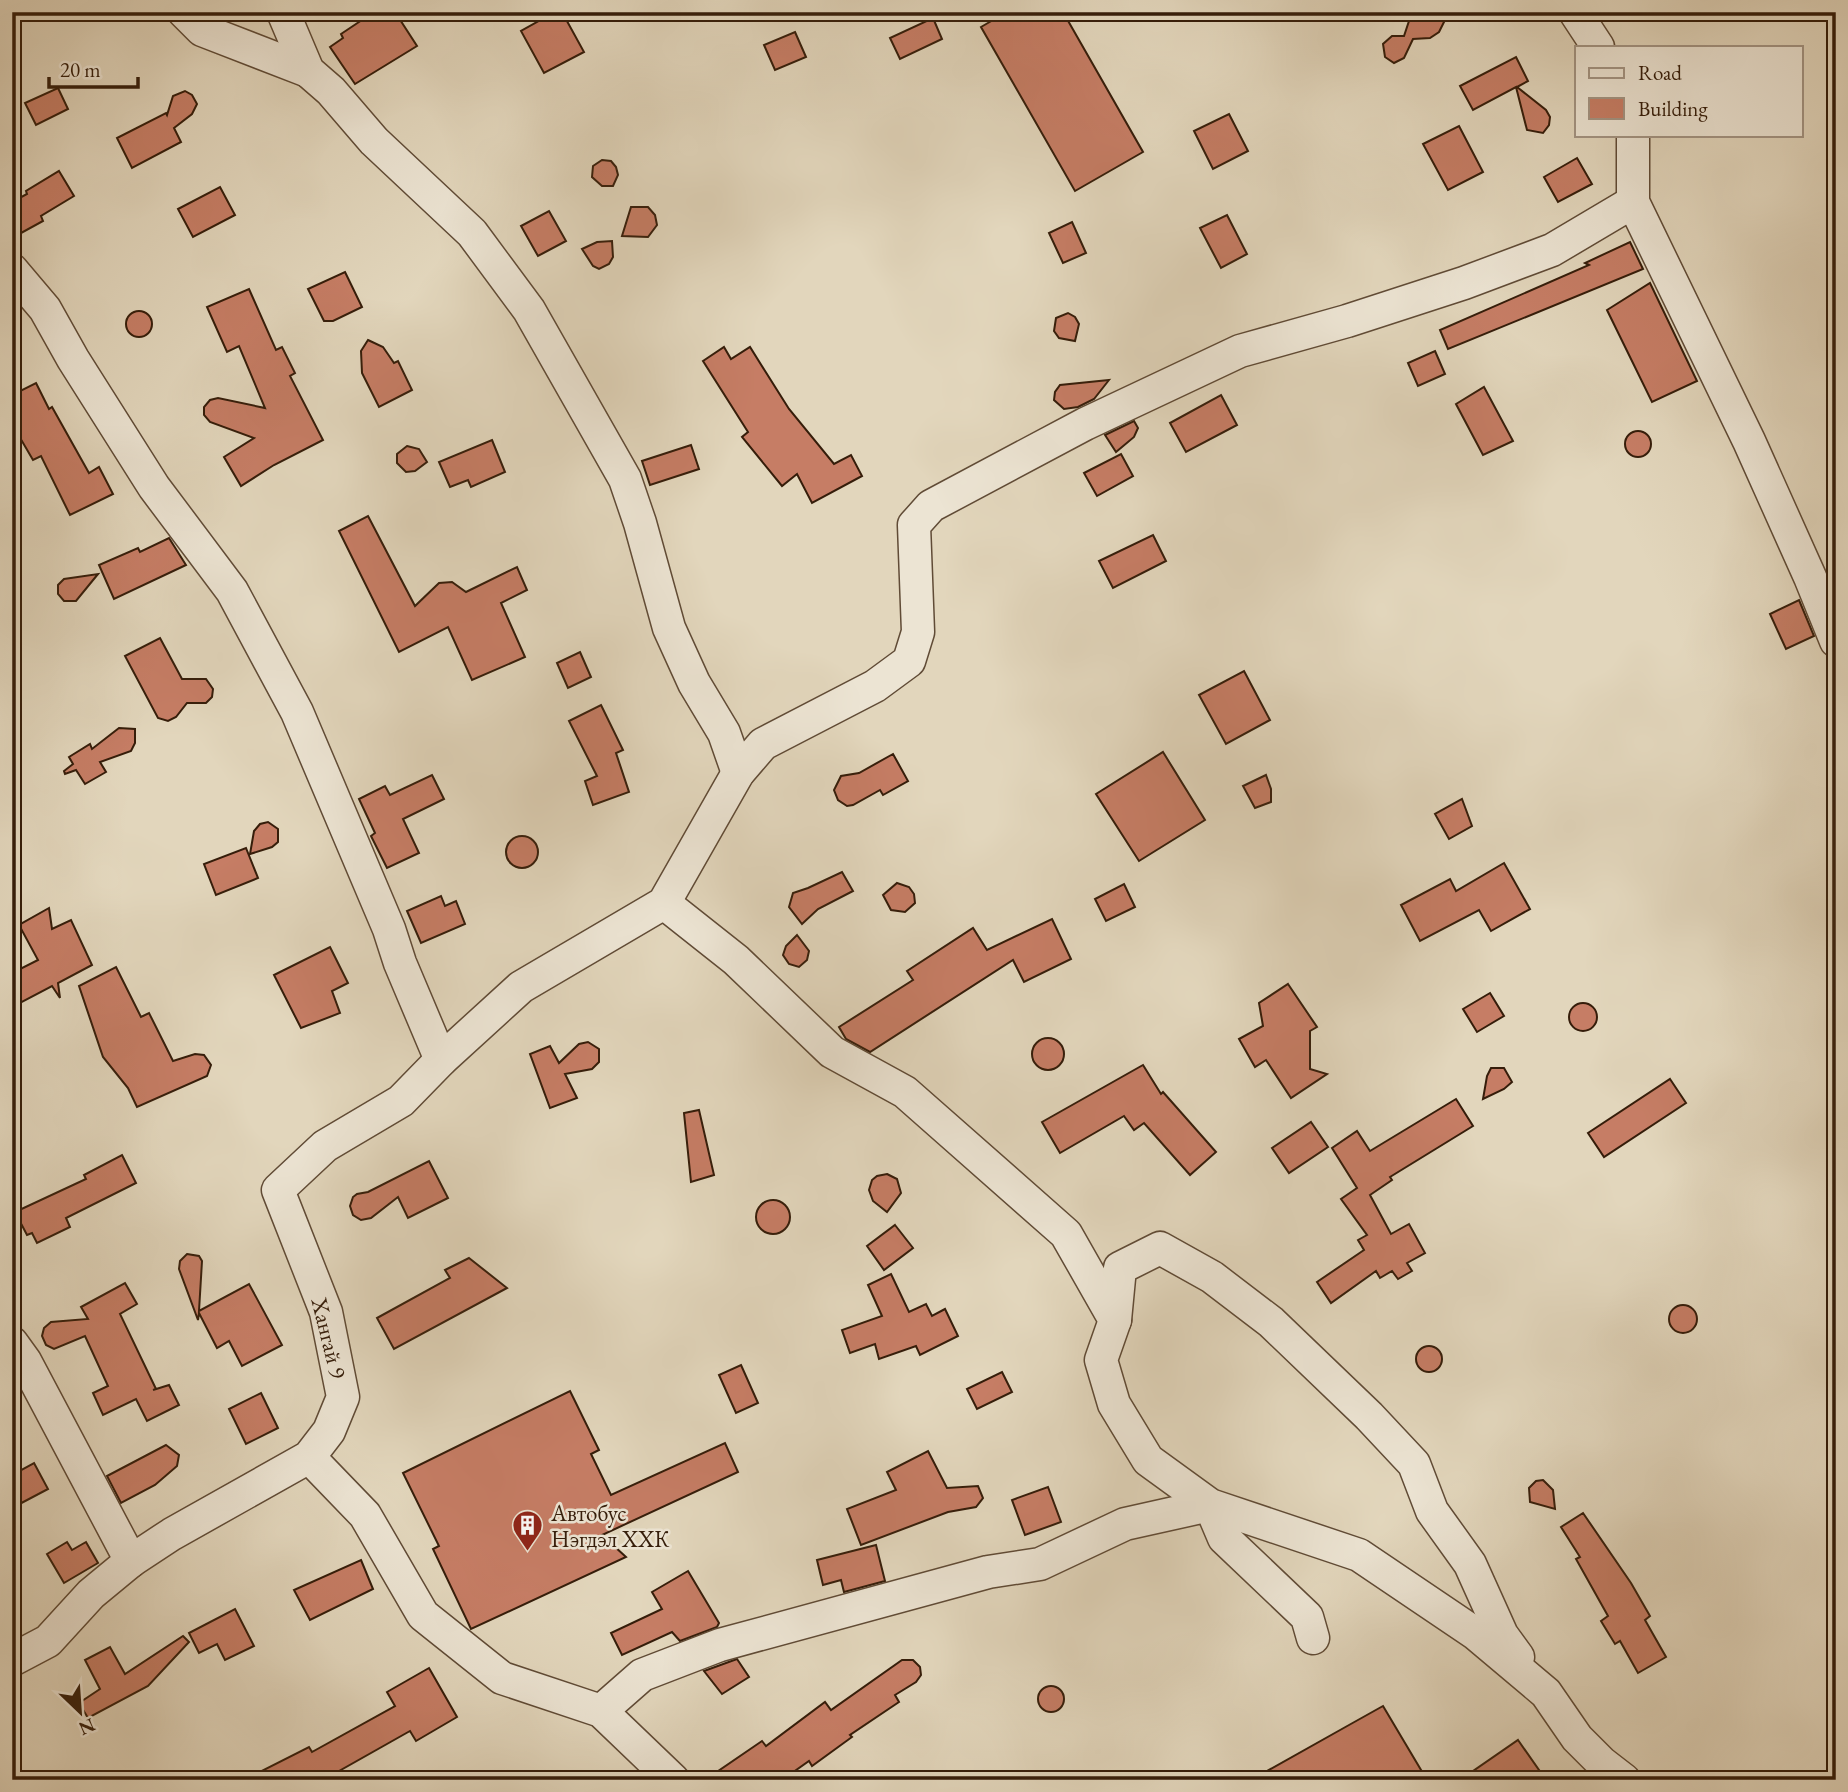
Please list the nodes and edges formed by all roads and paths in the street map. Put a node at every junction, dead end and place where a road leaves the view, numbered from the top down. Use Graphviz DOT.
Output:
graph roads {
  1 [pos="184,12"];
  2 [pos="283,12"];
  3 [pos="1575,12"];
  4 [pos="1597,46"];
  5 [pos="308,71"];
  6 [pos="1633,136"];
  7 [pos="1633,202"];
  8 [pos="12,270"];
  9 [pos="1836,641"];
  10 [pos="738,773"];
  11 [pos="664,903"];
  12 [pos="441,1060"];
  13 [pos="1115,1320"];
  14 [pos="12,1343"];
  15 [pos="309,1457"];
  16 [pos="1210,1505"];
  17 [pos="131,1561"];
  18 [pos="1313,1638"];
  19 [pos="12,1660"];
  20 [pos="1546,1693"];
  21 [pos="601,1712"];
  22 [pos="673,1780"];
  23 [pos="1624,1780"];
  1 -- 5 [label="street"];
  2 -- 5 [label="street"];
  3 -- 4 [label="street"];
  5 -- 10 [label="street"];
  6 -- 7 [label="street"];
  7 -- 9 [label="street"];
  7 -- 10 [label="street"];
  8 -- 12 [label="street"];
  10 -- 11 [label="street"];
  11 -- 12 [label="street"];
  11 -- 13 [label="street"];
  12 -- 15 [label="street, Хангай 9"];
  13 -- 16 [label="street"];
  13 -- 20 [label="street"];
  14 -- 17 [label="street"];
  15 -- 17 [label="street, Хангай 9"];
  15 -- 21 [label="street"];
  16 -- 18 [label="street"];
  16 -- 20 [label="street"];
  16 -- 21 [label="street"];
  17 -- 19 [label="street, Хангай 9"];
  20 -- 23 [label="street"];
  21 -- 22 [label="street"];
}
